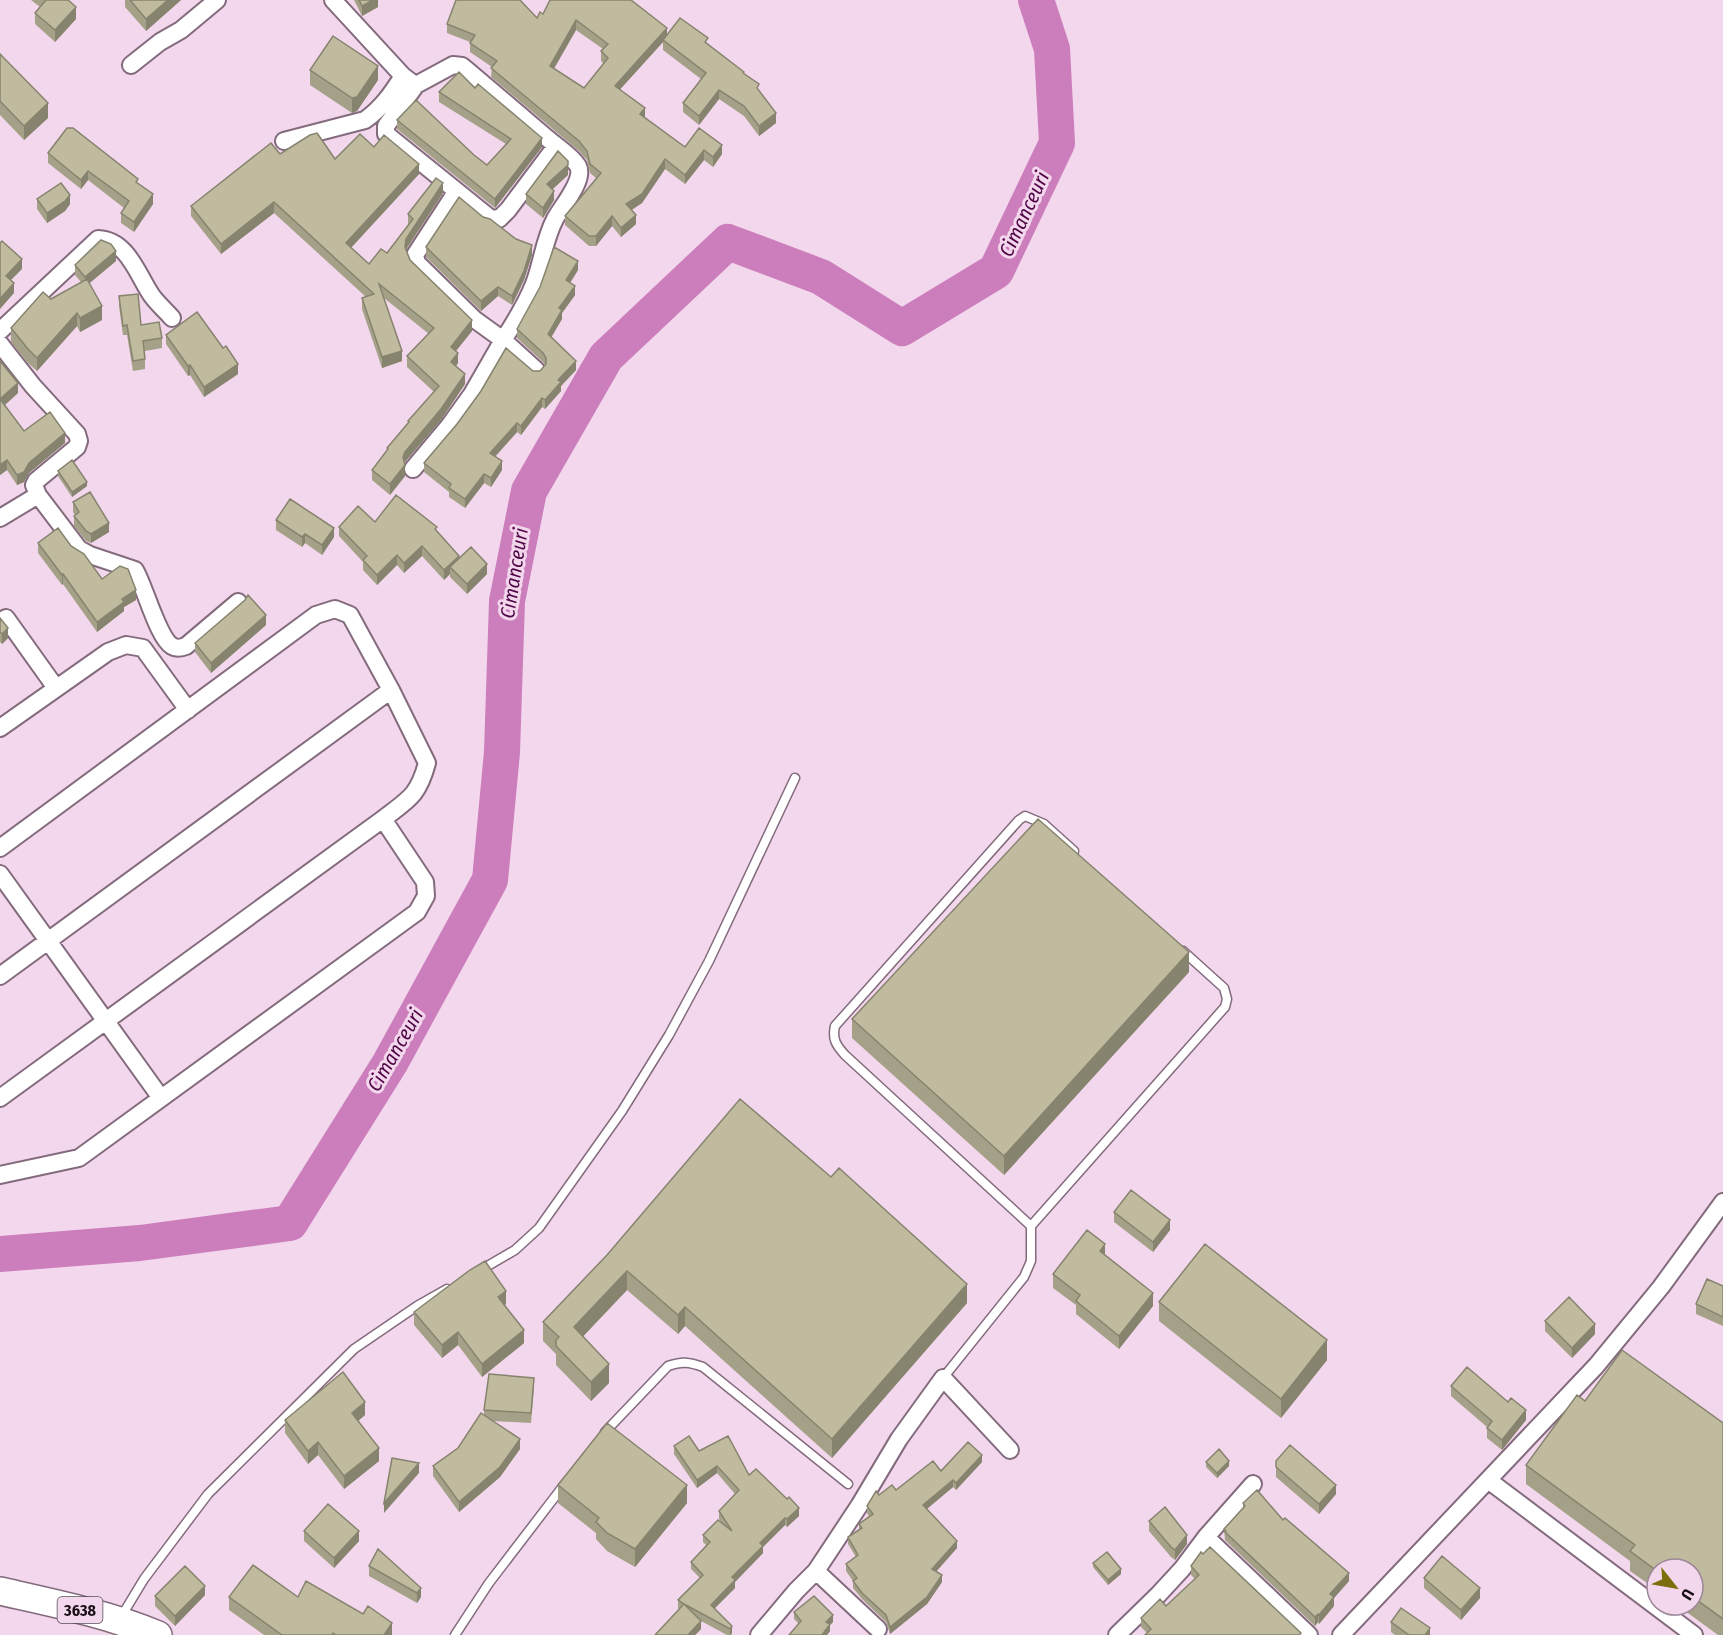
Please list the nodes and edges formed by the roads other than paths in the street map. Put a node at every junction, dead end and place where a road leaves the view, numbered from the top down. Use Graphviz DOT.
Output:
graph roads {
  1 [pos="217,0"];
  2 [pos="333,0"];
  3 [pos="131,65"];
  4 [pos="409,81"];
  5 [pos="284,141"];
  6 [pos="556,146"];
  7 [pos="456,192"];
  8 [pos="172,318"];
  9 [pos="0,331"];
  10 [pos="503,340"];
  11 [pos="0,344"];
  12 [pos="537,369"];
  13 [pos="413,469"];
  14 [pos="38,495"];
  15 [pos="0,518"];
  16 [pos="238,602"];
  17 [pos="6,618"];
  18 [pos="56,688"];
  19 [pos="390,690"];
  20 [pos="188,710"];
  21 [pos="0,728"];
  22 [pos="795,778"];
  23 [pos="383,819"];
  24 [pos="0,848"];
  25 [pos="1078,855"];
  26 [pos="0,874"];
  27 [pos="1172,941"];
  28 [pos="49,942"];
  29 [pos="0,976"];
  30 [pos="106,1021"];
  31 [pos="0,1098"];
  32 [pos="161,1098"];
  33 [pos="0,1175"];
  34 [pos="1723,1202"];
  35 [pos="1030,1226"];
  36 [pos="472,1275"];
  37 [pos="454,1286"];
  38 [pos="943,1378"];
  39 [pos="596,1443"];
  40 [pos="1010,1450"];
  41 [pos="567,1480"];
  42 [pos="1488,1480"];
  43 [pos="848,1484"];
  44 [pos="1253,1484"];
  45 [pos="1206,1537"];
  46 [pos="816,1571"];
  47 [pos="0,1592"];
  48 [pos="120,1620"];
  49 [pos="878,1629"];
  50 [pos="158,1635"];
  51 [pos="455,1635"];
  52 [pos="759,1635"];
  53 [pos="1117,1635"];
  54 [pos="1309,1635"];
  55 [pos="1341,1635"];
  56 [pos="1694,1635"];
  1 -- 3 [label="street"];
  2 -- 4 [label="street"];
  4 -- 5 [label="street"];
  4 -- 6 [label="street"];
  4 -- 7 [label="street"];
  6 -- 7 [label="street"];
  6 -- 10 [label="street"];
  7 -- 10 [label="street"];
  8 -- 9 [label="street"];
  10 -- 12 [label="street"];
  10 -- 13 [label="street"];
  11 -- 14 [label="street"];
  14 -- 15 [label="street"];
  14 -- 16 [label="street"];
  17 -- 18 [label="street"];
  18 -- 20 [label="street"];
  18 -- 21 [label="street"];
  19 -- 20 [label="street"];
  19 -- 23 [label="street"];
  19 -- 28 [label="street"];
  20 -- 24 [label="street"];
  22 -- 36 [label="lane"];
  23 -- 30 [label="street"];
  23 -- 32 [label="street"];
  25 -- 35 [label="lane"];
  26 -- 28 [label="street"];
  27 -- 35 [label="lane"];
  28 -- 29 [label="street"];
  28 -- 30 [label="street"];
  30 -- 31 [label="street"];
  30 -- 32 [label="street"];
  32 -- 33 [label="street"];
  34 -- 42 [label="street"];
  35 -- 38 [label="lane"];
  37 -- 48 [label="lane"];
  38 -- 40 [label="street"];
  38 -- 46 [label="street"];
  39 -- 43 [label="lane"];
  41 -- 51 [label="lane"];
  42 -- 55 [label="street"];
  42 -- 56 [label="street"];
  44 -- 45 [label="street"];
  45 -- 53 [label="street"];
  45 -- 54 [label="street"];
  46 -- 49 [label="street"];
  46 -- 52 [label="street"];
  47 -- 48 [label="main road, 3638"];
  48 -- 50 [label="main road, 3638"];
}
